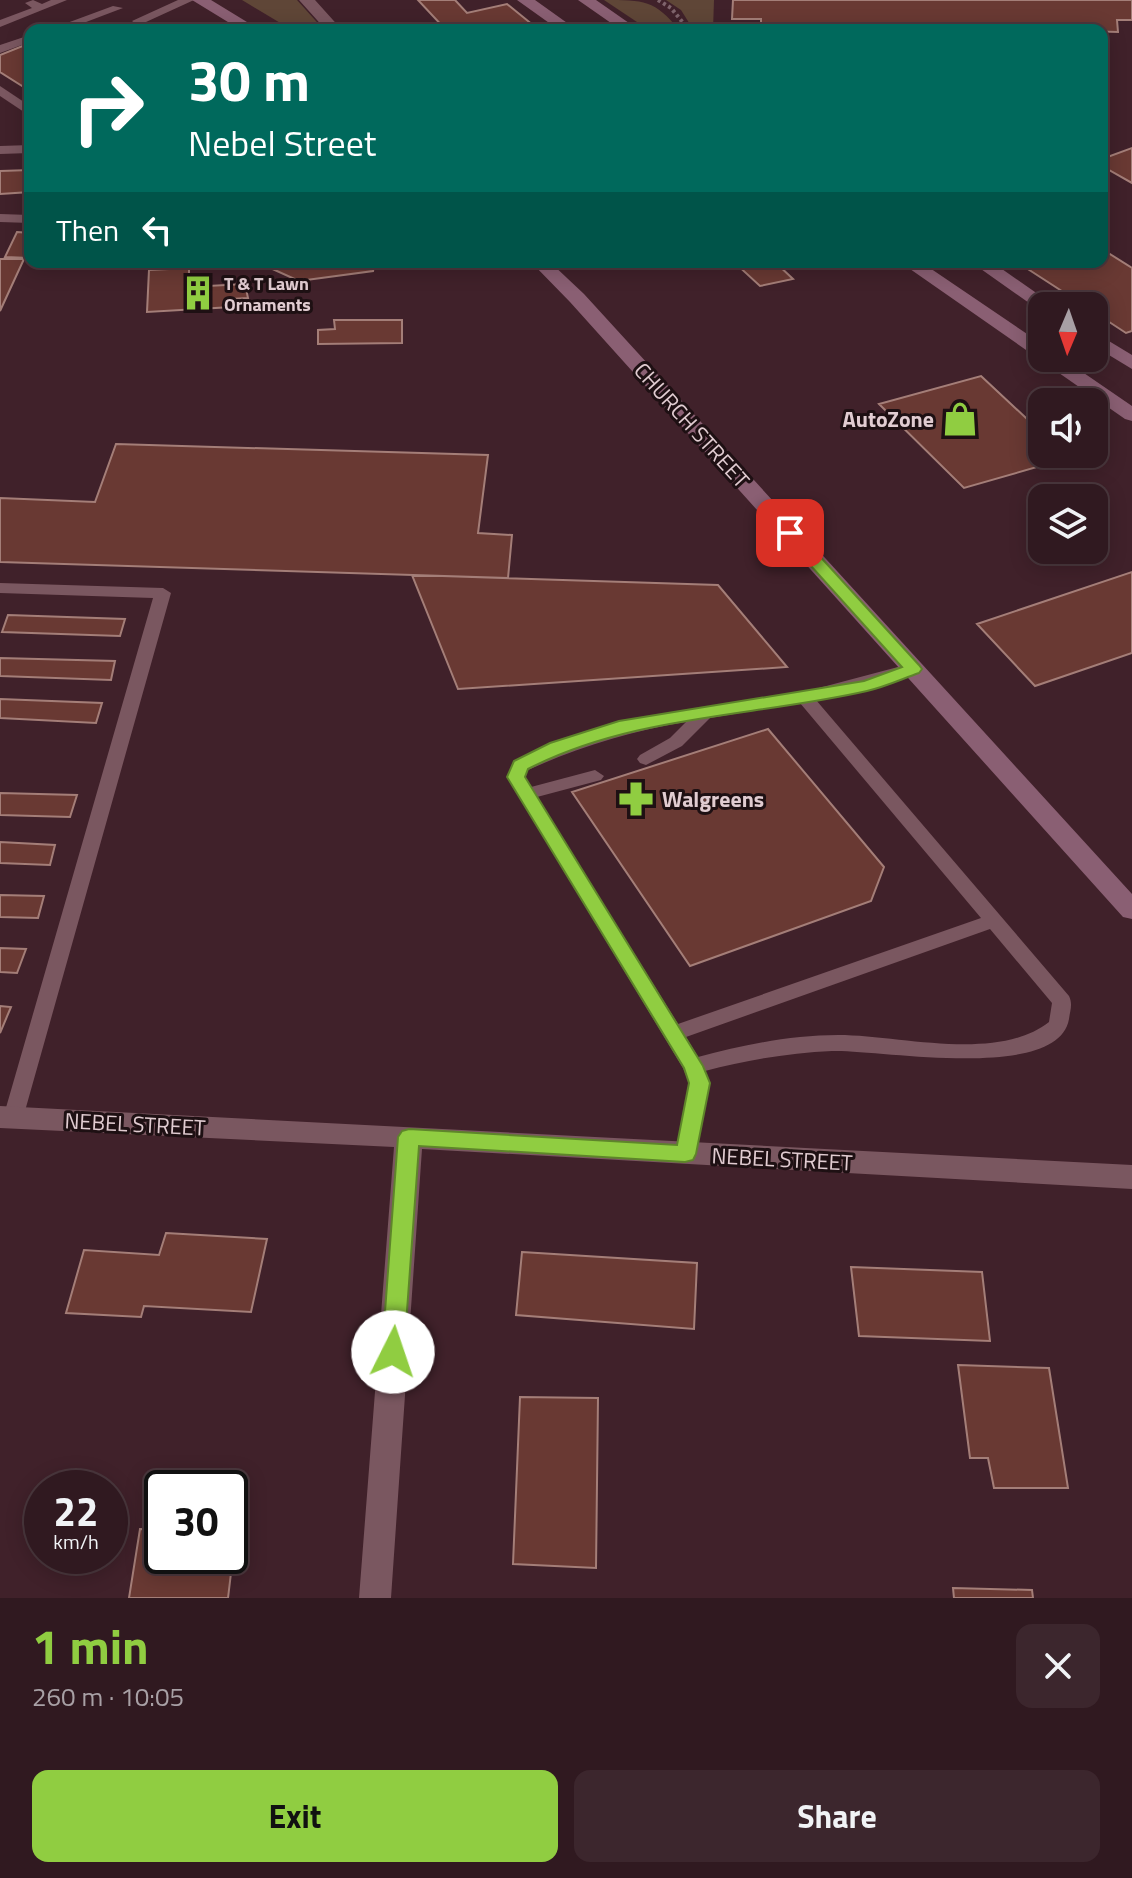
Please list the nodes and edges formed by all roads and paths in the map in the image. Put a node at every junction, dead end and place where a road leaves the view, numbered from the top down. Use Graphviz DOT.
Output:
graph roads {
  1 [pos="61,0"];
  2 [pos="103,0"];
  3 [pos="188,0"];
  4 [pos="200,0"];
  5 [pos="307,0"];
  6 [pos="525,0"];
  7 [pos="586,0"];
  8 [pos="658,0"];
  9 [pos="29,2"];
  10 [pos="42,8"];
  11 [pos="117,8"];
  12 [pos="138,21"];
  13 [pos="0,24"];
  14 [pos="71,24"];
  15 [pos="142,24"];
  16 [pos="242,24"];
  17 [pos="329,24"];
  18 [pos="560,24"];
  19 [pos="622,24"];
  20 [pos="684,24"];
  21 [pos="24,40"];
  22 [pos="0,49"];
  23 [pos="0,90"];
  24 [pos="24,108"];
  25 [pos="24,149"];
  26 [pos="0,150"];
  27 [pos="0,218"];
  28 [pos="24,219"];
  29 [pos="546,268"];
  30 [pos="918,268"];
  31 [pos="989,268"];
  32 [pos="1028,294"];
  33 [pos="1028,343"];
  34 [pos="1108,347"];
  35 [pos="1132,363"];
  36 [pos="1069,372"];
  37 [pos="1132,415"];
  38 [pos="0,588"];
  39 [pos="913,669"];
  40 [pos="804,697"];
  41 [pos="704,714"];
  42 [pos="646,759"];
  43 [pos="595,776"];
  44 [pos="526,794"];
  45 [pos="1132,910"];
  46 [pos="993,921"];
  47 [pos="673,1034"];
  48 [pos="693,1066"];
  49 [pos="7,1118"];
  50 [pos="409,1137"];
  51 [pos="685,1154"];
  52 [pos="1132,1177"];
  53 [pos="375,1598"];
  1 -- 10 [label="lane"];
  2 -- 11 [label="lane"];
  3 -- 12 [label="lane"];
  4 -- 16 [label="main road"];
  5 -- 17 [label="street"];
  6 -- 18 [label="main road"];
  7 -- 19 [label="main road"];
  8 -- 20 [label="path"];
  9 -- 10 [label="lane"];
  10 -- 13 [label="lane"];
  11 -- 12 [label="lane"];
  11 -- 14 [label="lane"];
  12 -- 15 [label="lane"];
  21 -- 22 [label="lane"];
  23 -- 24 [label="lane"];
  25 -- 26 [label="lane"];
  27 -- 28 [label="lane"];
  29 -- 39 [label="main road, CHURCH STREET"];
  30 -- 33 [label="main road"];
  31 -- 32 [label="main road"];
  34 -- 35 [label="main road"];
  36 -- 37 [label="main road"];
  38 -- 49 [label="lane"];
  39 -- 40 [label="lane"];
  39 -- 45 [label="main road, CHURCH STREET"];
  40 -- 41 [label="lane"];
  40 -- 46 [label="lane"];
  41 -- 42 [label="lane"];
  41 -- 44 [label="lane"];
  43 -- 44 [label="lane"];
  44 -- 47 [label="lane"];
  46 -- 47 [label="lane"];
  46 -- 48 [label="lane"];
  47 -- 48 [label="lane"];
  48 -- 51 [label="lane"];
  49 -- 50 [label="street, NEBEL STREET"];
  50 -- 51 [label="street, NEBEL STREET"];
  50 -- 53 [label="street"];
  51 -- 52 [label="street, NEBEL STREET"];
}
